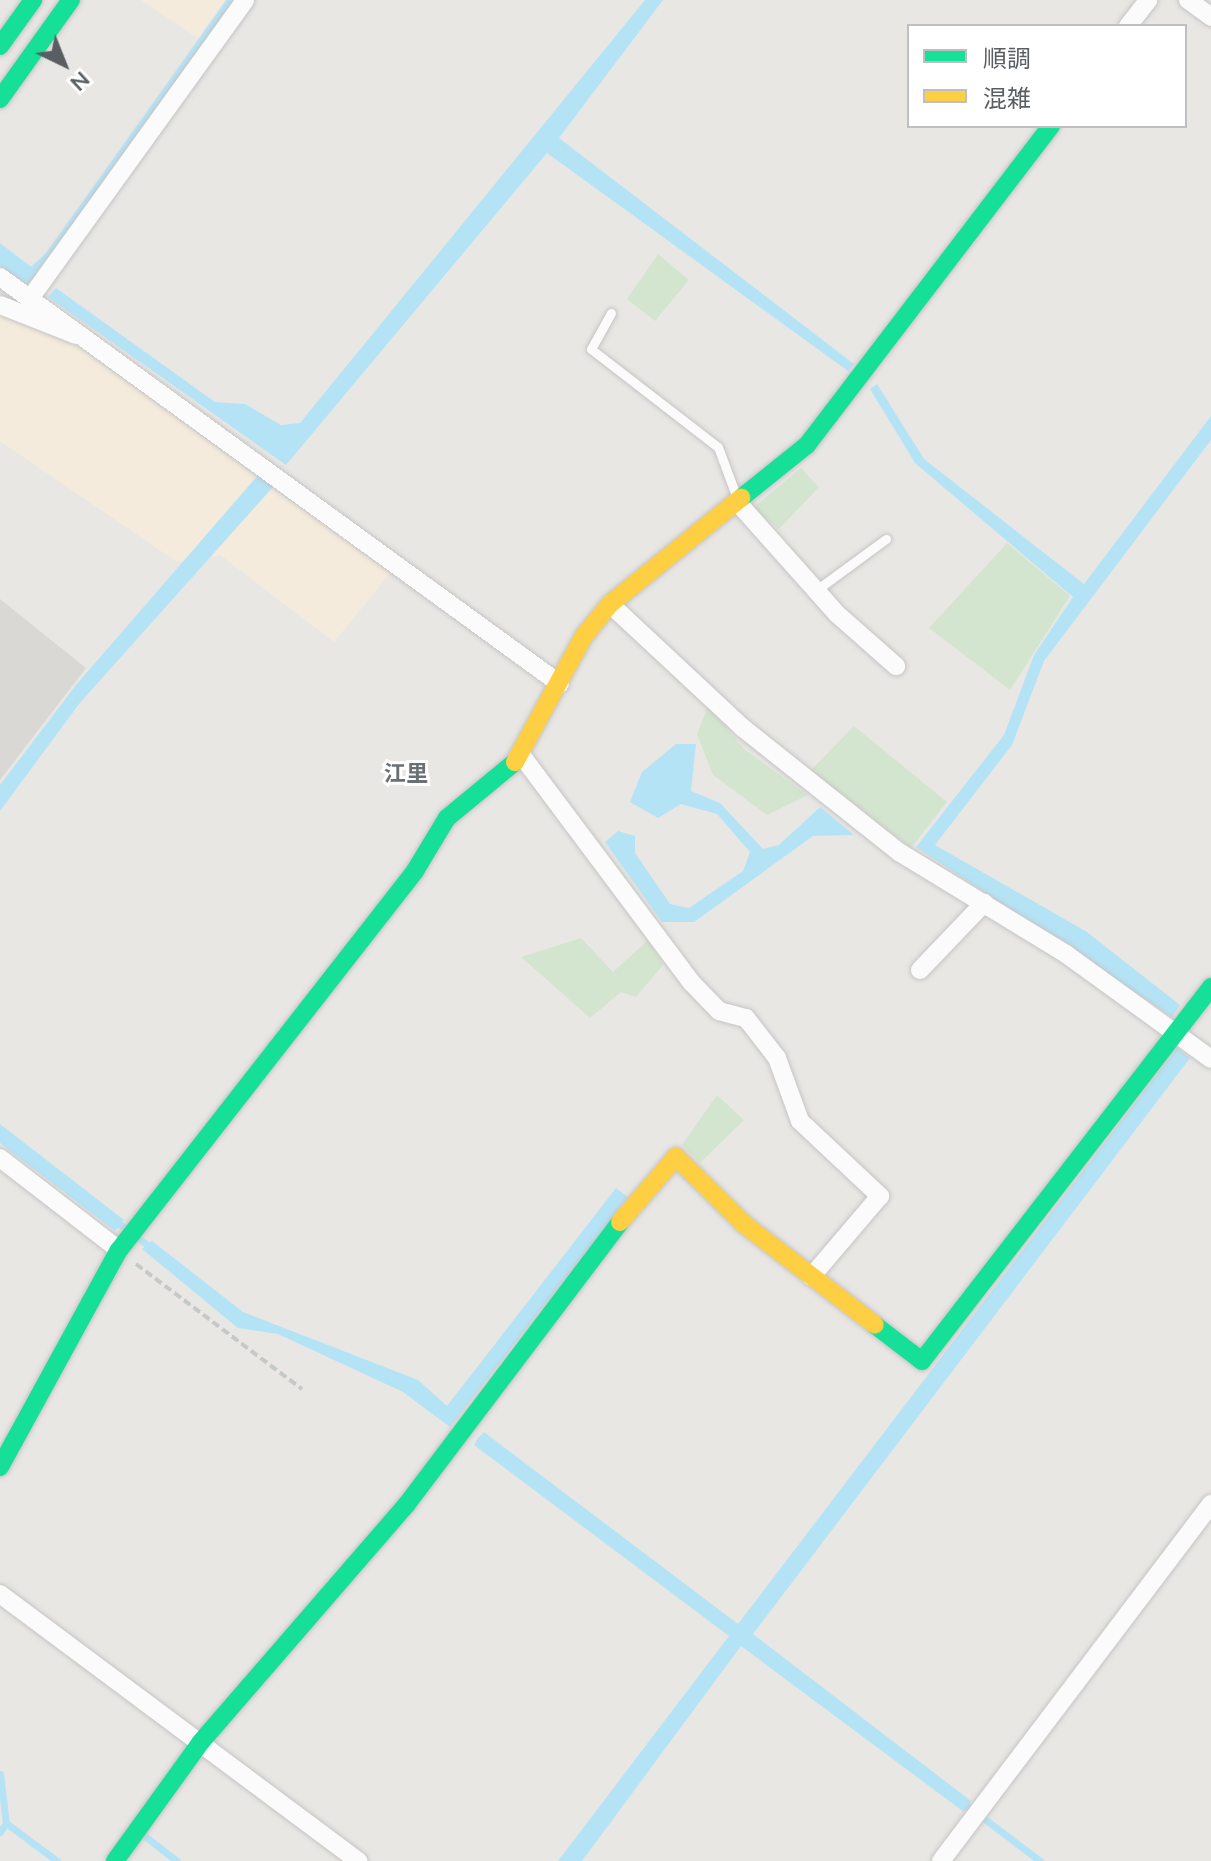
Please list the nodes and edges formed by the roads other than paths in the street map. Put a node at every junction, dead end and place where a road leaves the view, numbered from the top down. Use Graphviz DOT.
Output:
graph roads {
  1 [pos="33,0"];
  2 [pos="71,0"];
  3 [pos="245,0"];
  4 [pos="1148,0"];
  5 [pos="1188,0"];
  6 [pos="1211,17"];
  7 [pos="1130,24"];
  8 [pos="0,46"];
  9 [pos="0,99"];
  10 [pos="1049,128"];
  11 [pos="0,277"];
  12 [pos="31,297"];
  13 [pos="0,305"];
  14 [pos="611,313"];
  15 [pos="86,338"];
  16 [pos="739,504"];
  17 [pos="886,539"];
  18 [pos="819,588"];
  19 [pos="610,604"];
  20 [pos="896,666"];
  21 [pos="560,684"];
  22 [pos="522,756"];
  23 [pos="984,903"];
  24 [pos="920,970"];
  25 [pos="1211,987"];
  26 [pos="1179,1030"];
  27 [pos="1211,1059"];
  28 [pos="0,1158"];
  29 [pos="126,1242"];
  30 [pos="811,1277"];
  31 [pos="0,1467"];
  32 [pos="1211,1504"];
  33 [pos="0,1594"];
  34 [pos="200,1743"];
  35 [pos="115,1861"];
  36 [pos="358,1861"];
  37 [pos="941,1861"];
  1 -- 8 [label="main road"];
  2 -- 9 [label="main road"];
  3 -- 12 [label="street"];
  4 -- 7 [label="street"];
  5 -- 6 [label="street"];
  10 -- 16 [label="main road"];
  11 -- 12 [label="street"];
  12 -- 15 [label="street"];
  13 -- 15 [label="street"];
  14 -- 16 [label="lane"];
  15 -- 21 [label="street"];
  16 -- 18 [label="street"];
  16 -- 19 [label="main road"];
  17 -- 18 [label="lane"];
  18 -- 20 [label="street"];
  19 -- 21 [label="main road"];
  19 -- 23 [label="street"];
  21 -- 22 [label="main road"];
  22 -- 29 [label="main road"];
  22 -- 30 [label="street"];
  23 -- 24 [label="street"];
  23 -- 26 [label="street"];
  25 -- 26 [label="main road"];
  26 -- 27 [label="street"];
  26 -- 30 [label="main road"];
  28 -- 29 [label="street"];
  29 -- 31 [label="main road"];
  30 -- 34 [label="main road"];
  32 -- 37 [label="street"];
  33 -- 34 [label="street"];
  34 -- 35 [label="main road"];
  34 -- 36 [label="street"];
}
